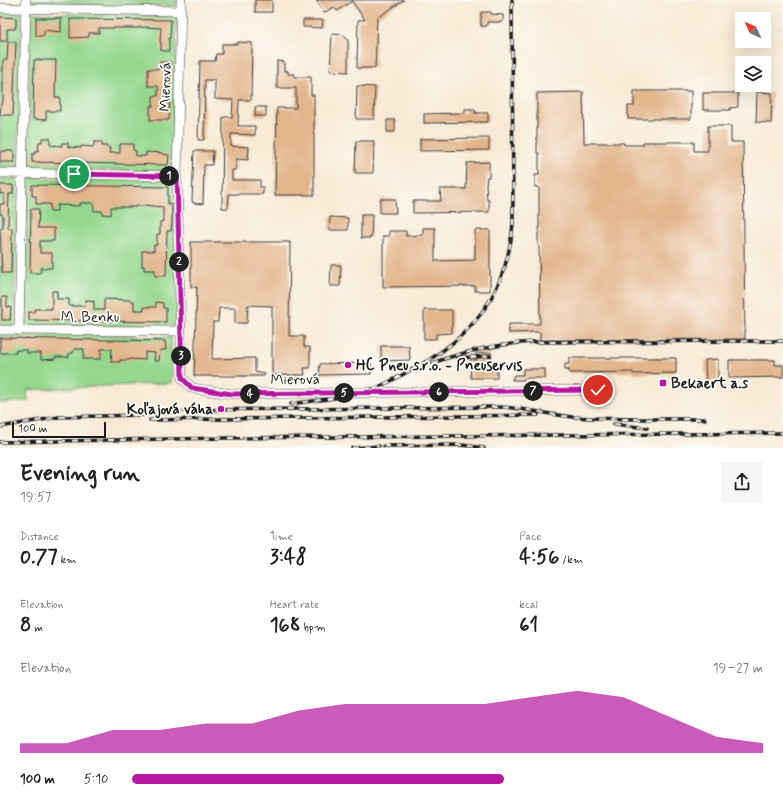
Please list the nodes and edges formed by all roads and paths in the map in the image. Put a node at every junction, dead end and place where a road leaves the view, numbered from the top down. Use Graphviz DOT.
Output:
graph roads {
  1 [pos="181,0"];
  2 [pos="26,4"];
  3 [pos="0,8"];
  4 [pos="181,11"];
  5 [pos="0,173"];
  6 [pos="23,174"];
  7 [pos="177,176"];
  8 [pos="0,330"];
  9 [pos="19,331"];
  10 [pos="180,331"];
  11 [pos="598,390"];
  1 -- 4 [label="street, Mierová"];
  2 -- 3 [label="street"];
  2 -- 4 [label="street"];
  2 -- 6 [label="street"];
  4 -- 7 [label="street, Mierová"];
  5 -- 6 [label="street"];
  6 -- 7 [label="street"];
  6 -- 9 [label="street"];
  7 -- 10 [label="street, Mierová"];
  8 -- 9 [label="street, M. Benku"];
  9 -- 10 [label="street, M. Benku"];
  10 -- 11 [label="street, Mierová"];
}
